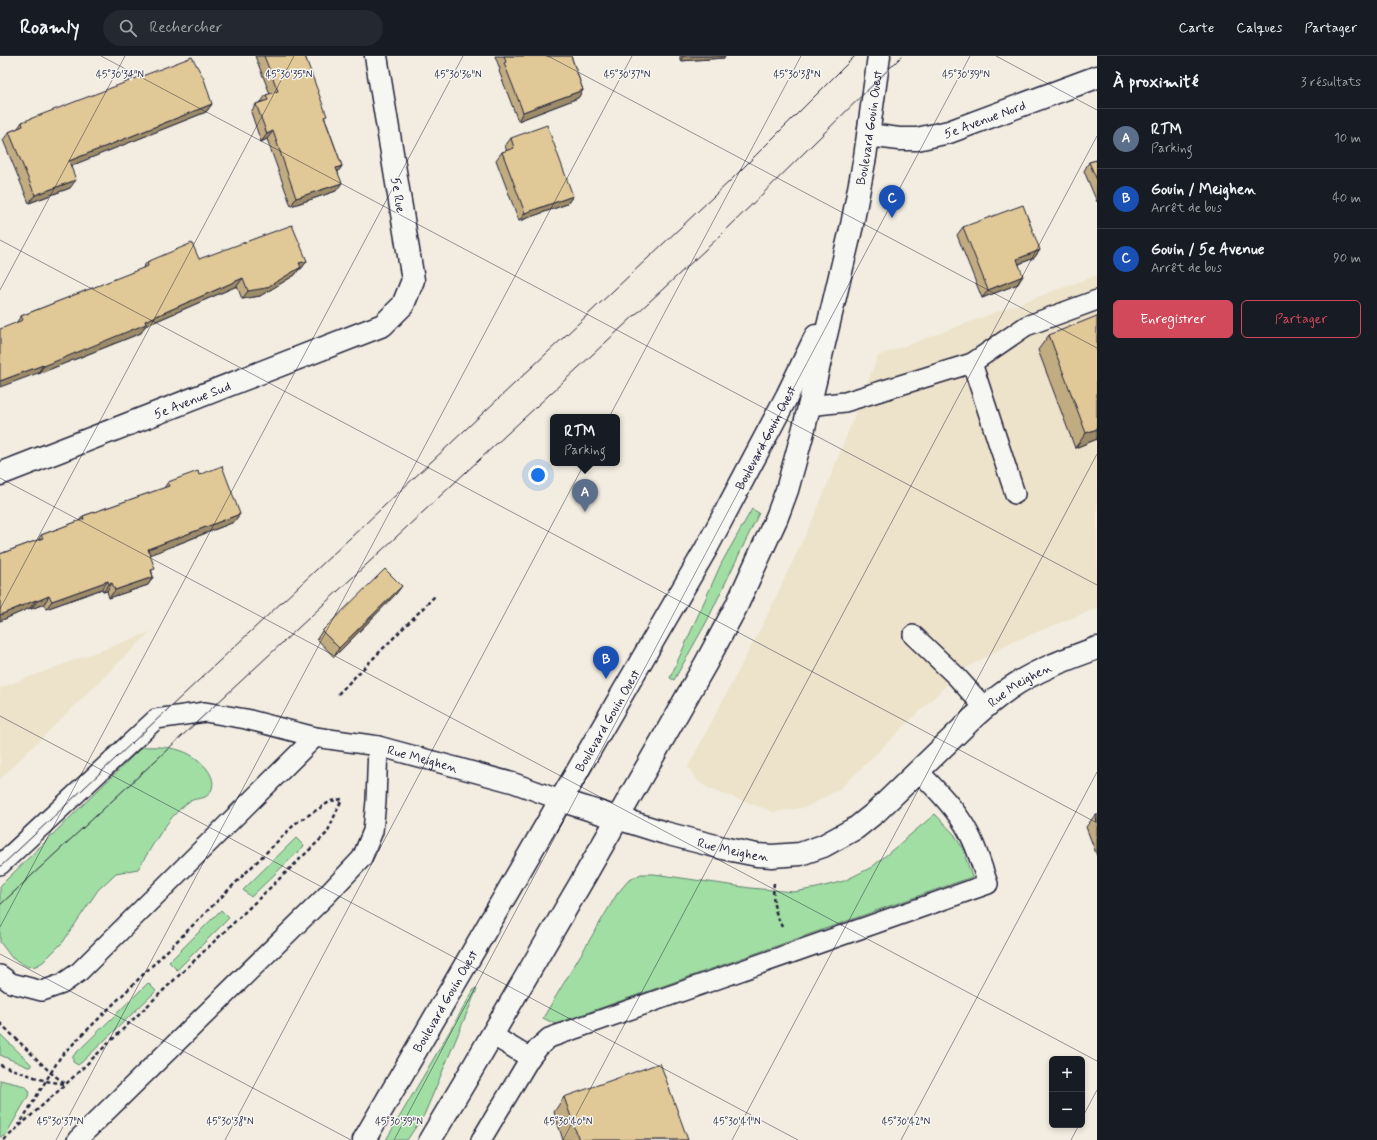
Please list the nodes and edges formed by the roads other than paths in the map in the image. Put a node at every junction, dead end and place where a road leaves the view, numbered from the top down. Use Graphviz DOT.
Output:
graph roads {
  1 [pos="376,56"];
  2 [pos="878,56"];
  3 [pos="1097,77"];
  4 [pos="869,135"];
  5 [pos="835,294"];
  6 [pos="1097,300"];
  7 [pos="383,325"];
  8 [pos="972,363"];
  9 [pos="808,406"];
  10 [pos="0,474"];
  11 [pos="1015,494"];
  12 [pos="913,635"];
  13 [pos="1097,648"];
  14 [pos="984,708"];
  15 [pos="315,737"];
  16 [pos="378,746"];
  17 [pos="918,771"];
  18 [pos="560,800"];
  19 [pos="616,818"];
  20 [pos="0,865"];
  21 [pos="0,974"];
  22 [pos="492,1035"];
  23 [pos="530,1058"];
  24 [pos="77,1140"];
  25 [pos="364,1140"];
  26 [pos="430,1140"];
  27 [pos="481,1140"];
  1 -- 7 [label="main road, 5e Rue"];
  2 -- 4 [label="main road, Boulevard Gouin Ouest"];
  3 -- 4 [label="main road, 5e Avenue Nord"];
  4 -- 5 [label="main road, Boulevard Gouin Ouest"];
  5 -- 9 [label="main road, Boulevard Gouin Ouest"];
  5 -- 18 [label="main road, Boulevard Gouin Ouest"];
  6 -- 8 [label="lane"];
  7 -- 10 [label="main road, 5e Avenue Sud"];
  8 -- 9 [label="lane"];
  8 -- 11 [label="lane"];
  9 -- 19 [label="main road, Boulevard Gouin Ouest"];
  12 -- 14 [label="lane"];
  13 -- 14 [label="main road, Rue Meighen"];
  14 -- 17 [label="main road, Rue Meighen"];
  15 -- 16 [label="lane, Rue Meighen"];
  15 -- 20 [label="lane, Rue Meighen"];
  15 -- 21 [label="lane"];
  16 -- 18 [label="lane, Rue Meighen"];
  16 -- 24 [label="lane"];
  17 -- 19 [label="main road, Rue Meighen"];
  17 -- 23 [label="lane"];
  18 -- 19 [label="main road, Rue Meighen"];
  18 -- 25 [label="main road, Boulevard Gouin Ouest"];
  19 -- 22 [label="main road, Boulevard Gouin Ouest"];
  22 -- 23 [label="lane"];
  22 -- 26 [label="main road, Boulevard Gouin Ouest"];
  23 -- 27 [label="lane"];
}
